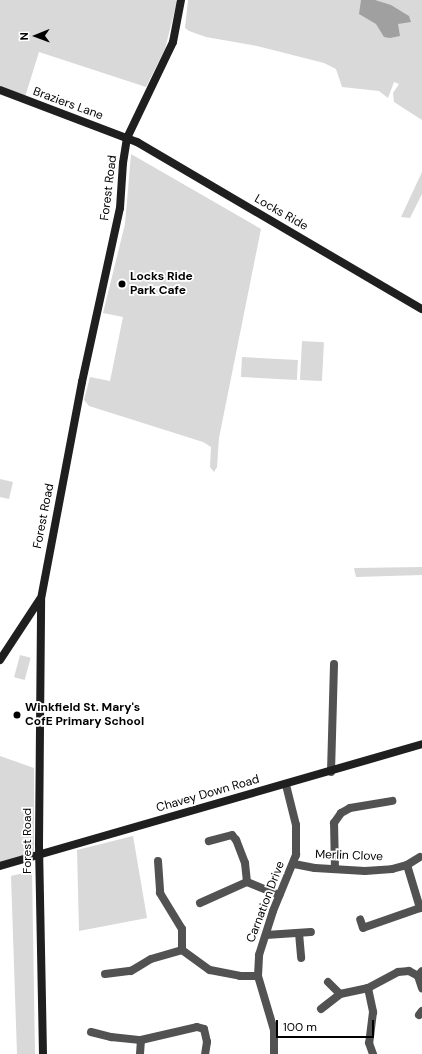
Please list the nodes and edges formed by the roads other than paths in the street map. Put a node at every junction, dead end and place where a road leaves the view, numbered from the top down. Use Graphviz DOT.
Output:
graph roads {
  1 [pos="181,0"];
  2 [pos="0,90"];
  3 [pos="128,138"];
  4 [pos="422,309"];
  5 [pos="41,599"];
  6 [pos="0,660"];
  7 [pos="334,664"];
  8 [pos="422,744"];
  9 [pos="331,772"];
  10 [pos="286,784"];
  11 [pos="392,801"];
  12 [pos="209,841"];
  13 [pos="39,855"];
  14 [pos="420,857"];
  15 [pos="158,861"];
  16 [pos="294,864"];
  17 [pos="407,865"];
  18 [pos="0,866"];
  19 [pos="335,869"];
  20 [pos="247,882"];
  21 [pos="280,895"];
  22 [pos="200,903"];
  23 [pos="360,919"];
  24 [pos="311,932"];
  25 [pos="299,933"];
  26 [pos="266,935"];
  27 [pos="182,950"];
  28 [pos="301,958"];
  29 [pos="420,973"];
  30 [pos="105,974"];
  31 [pos="258,976"];
  32 [pos="328,982"];
  33 [pos="368,988"];
  34 [pos="422,988"];
  35 [pos="340,994"];
  36 [pos="322,1009"];
  37 [pos="91,1032"];
  38 [pos="141,1040"];
  39 [pos="275,1053"];
  40 [pos="43,1054"];
  41 [pos="140,1054"];
  42 [pos="205,1054"];
  43 [pos="373,1054"];
  1 -- 3 [label="main road, Forest Road"];
  2 -- 3 [label="main road, Braziers Lane"];
  3 -- 4 [label="main road, Locks Ride"];
  3 -- 5 [label="main road, Forest Road"];
  5 -- 6 [label="main road"];
  5 -- 13 [label="main road, Forest Road"];
  7 -- 9 [label="street"];
  8 -- 9 [label="main road, Chavey Down Road"];
  9 -- 10 [label="main road, Chavey Down Road"];
  10 -- 13 [label="main road, Chavey Down Road"];
  10 -- 16 [label="street, Carnation Drive"];
  11 -- 19 [label="street"];
  12 -- 20 [label="street"];
  13 -- 18 [label="main road, Chavey Down Road"];
  13 -- 40 [label="main road, Forest Road"];
  14 -- 17 [label="street, Merlin Clove"];
  15 -- 27 [label="street"];
  16 -- 19 [label="street, Merlin Clove"];
  16 -- 21 [label="street, Carnation Drive"];
  17 -- 19 [label="street, Merlin Clove"];
  17 -- 23 [label="street"];
  20 -- 21 [label="street"];
  20 -- 22 [label="street"];
  21 -- 26 [label="street, Carnation Drive"];
  24 -- 25 [label="street"];
  25 -- 26 [label="street"];
  25 -- 28 [label="street"];
  26 -- 31 [label="street, Carnation Drive"];
  27 -- 30 [label="street"];
  27 -- 31 [label="street"];
  29 -- 33 [label="street"];
  29 -- 34 [label="street"];
  31 -- 39 [label="street, Carnation Drive"];
  32 -- 35 [label="street"];
  33 -- 35 [label="street"];
  33 -- 43 [label="street"];
  35 -- 36 [label="street"];
  37 -- 38 [label="street"];
  38 -- 41 [label="street"];
  38 -- 42 [label="street"];
}
